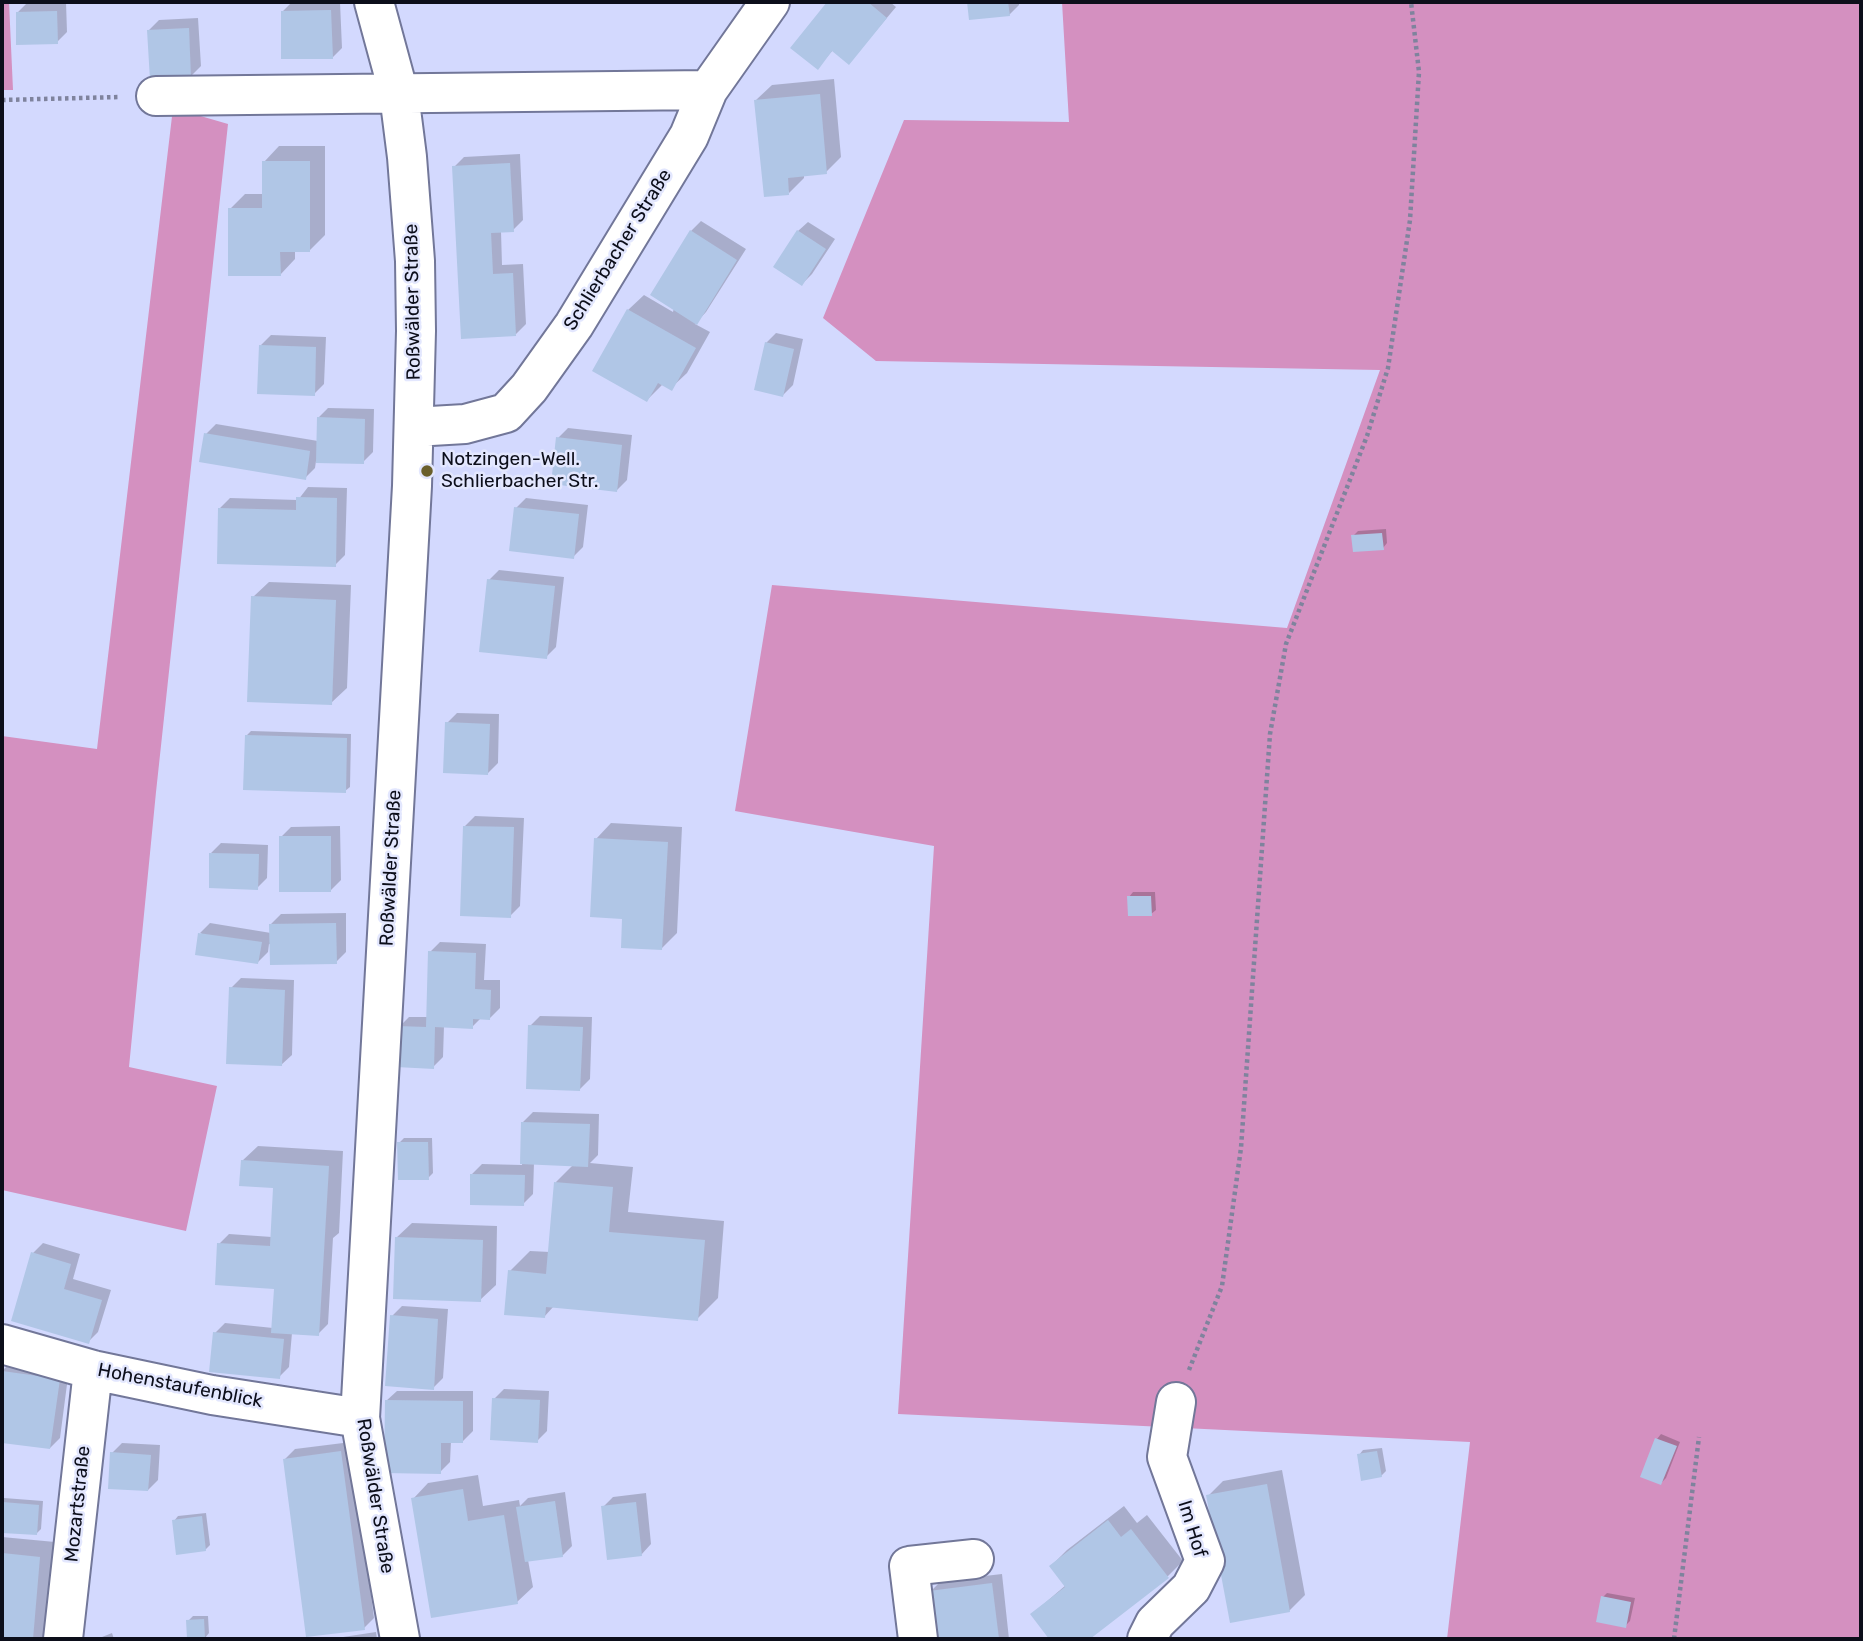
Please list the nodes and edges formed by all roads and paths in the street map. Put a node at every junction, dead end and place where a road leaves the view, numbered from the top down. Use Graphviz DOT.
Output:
graph roads {
  1 [pos="374,2"];
  2 [pos="770,2"];
  3 [pos="1411,2"];
  4 [pos="708,90"];
  5 [pos="399,94"];
  6 [pos="156,96"];
  7 [pos="2,100"];
  8 [pos="414,427"];
  9 [pos="2,1344"];
  10 [pos="93,1370"];
  11 [pos="1176,1402"];
  12 [pos="360,1418"];
  13 [pos="1699,1437"];
  14 [pos="974,1559"];
  15 [pos="63,1639"];
  16 [pos="400,1639"];
  17 [pos="918,1639"];
  18 [pos="1147,1639"];
  19 [pos="1674,1639"];
  1 -- 5 [label="street, Roßwälder Straße"];
  2 -- 4 [label="street, Schlierbacher Straße"];
  3 -- 11 [label="path"];
  4 -- 5 [label="street"];
  4 -- 8 [label="street, Schlierbacher Straße"];
  5 -- 6 [label="street"];
  5 -- 8 [label="street, Roßwälder Straße"];
  6 -- 7 [label="path"];
  8 -- 12 [label="street, Roßwälder Straße"];
  9 -- 10 [label="street, Hohenstaufenblick"];
  10 -- 12 [label="street, Hohenstaufenblick"];
  10 -- 15 [label="street, Mozartstraße"];
  11 -- 18 [label="street, Im Hof"];
  12 -- 16 [label="street, Roßwälder Straße"];
  13 -- 19 [label="path"];
  14 -- 17 [label="street"];
}
